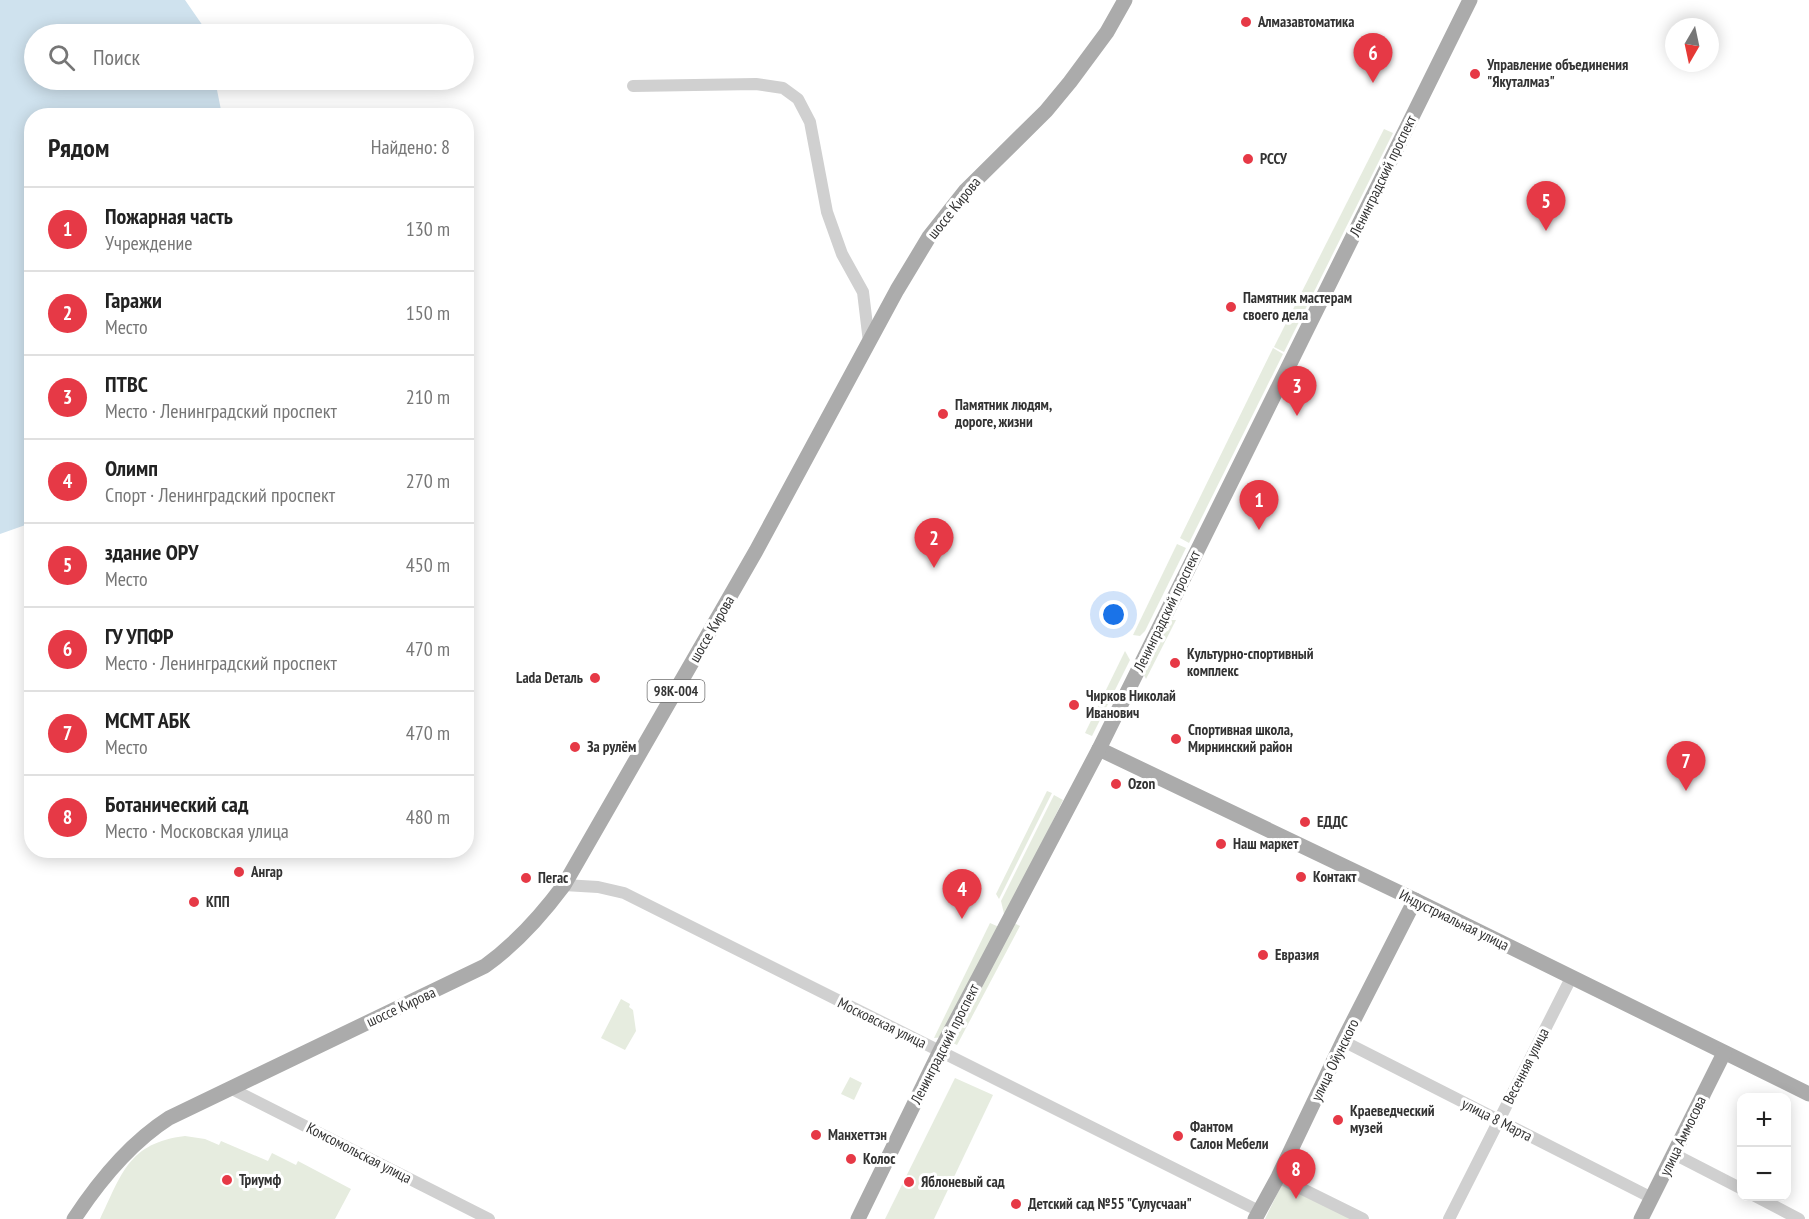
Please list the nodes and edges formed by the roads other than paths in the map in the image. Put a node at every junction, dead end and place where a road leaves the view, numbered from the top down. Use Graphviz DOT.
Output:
graph roads {
  1 [pos="1125,0"];
  2 [pos="1470,0"];
  3 [pos="633,86"];
  4 [pos="869,342"];
  5 [pos="1099,749"];
  6 [pos="564,885"];
  7 [pos="1414,900"];
  8 [pos="1571,978"];
  9 [pos="1343,1041"];
  10 [pos="940,1051"];
  11 [pos="1724,1053"];
  12 [pos="230,1088"];
  13 [pos="1809,1094"];
  14 [pos="1499,1120"];
  15 [pos="1674,1154"];
  16 [pos="1278,1177"];
  17 [pos="1737,1186"];
  18 [pos="1652,1198"];
  19 [pos="1763,1201"];
  20 [pos="1257,1215"];
  21 [pos="74,1219"];
  22 [pos="489,1219"];
  23 [pos="858,1219"];
  24 [pos="1363,1219"];
  25 [pos="1449,1219"];
  26 [pos="1641,1219"];
  27 [pos="1799,1219"];
  1 -- 4 [label="main road, шоссе Кирова / 98К-004"];
  2 -- 5 [label="main road, Ленинградский проспект"];
  3 -- 4 [label="street"];
  4 -- 6 [label="main road, шоссе Кирова / 98К-004"];
  5 -- 7 [label="main road, Индустриальная улица"];
  5 -- 10 [label="main road, Ленинградский проспект"];
  6 -- 10 [label="street, Московская улица"];
  6 -- 12 [label="main road, шоссе Кирова / 98К-004"];
  7 -- 8 [label="main road, Индустриальная улица"];
  7 -- 9 [label="main road, улица Ойунского"];
  8 -- 11 [label="main road, Индустриальная улица"];
  8 -- 14 [label="street, Весенняя улица"];
  9 -- 14 [label="street, улица 8 Марта"];
  9 -- 16 [label="main road, улица Ойунского"];
  10 -- 20 [label="street, Московская улица"];
  10 -- 23 [label="main road, Ленинградский проспект"];
  11 -- 13 [label="main road, Индустриальная улица"];
  11 -- 15 [label="main road, улица Аммосова"];
  12 -- 21 [label="main road, шоссе Кирова / 98К-004"];
  12 -- 22 [label="street, Комсомольская улица"];
  14 -- 18 [label="street, улица 8 Марта"];
  14 -- 25 [label="street, Весенняя улица"];
  15 -- 17 [label="street"];
  15 -- 18 [label="main road, улица Аммосова"];
  16 -- 20 [label="main road, улица Ойунского"];
  16 -- 24 [label="street"];
  18 -- 26 [label="main road, улица Аммосова"];
  19 -- 27 [label="street"];
}
